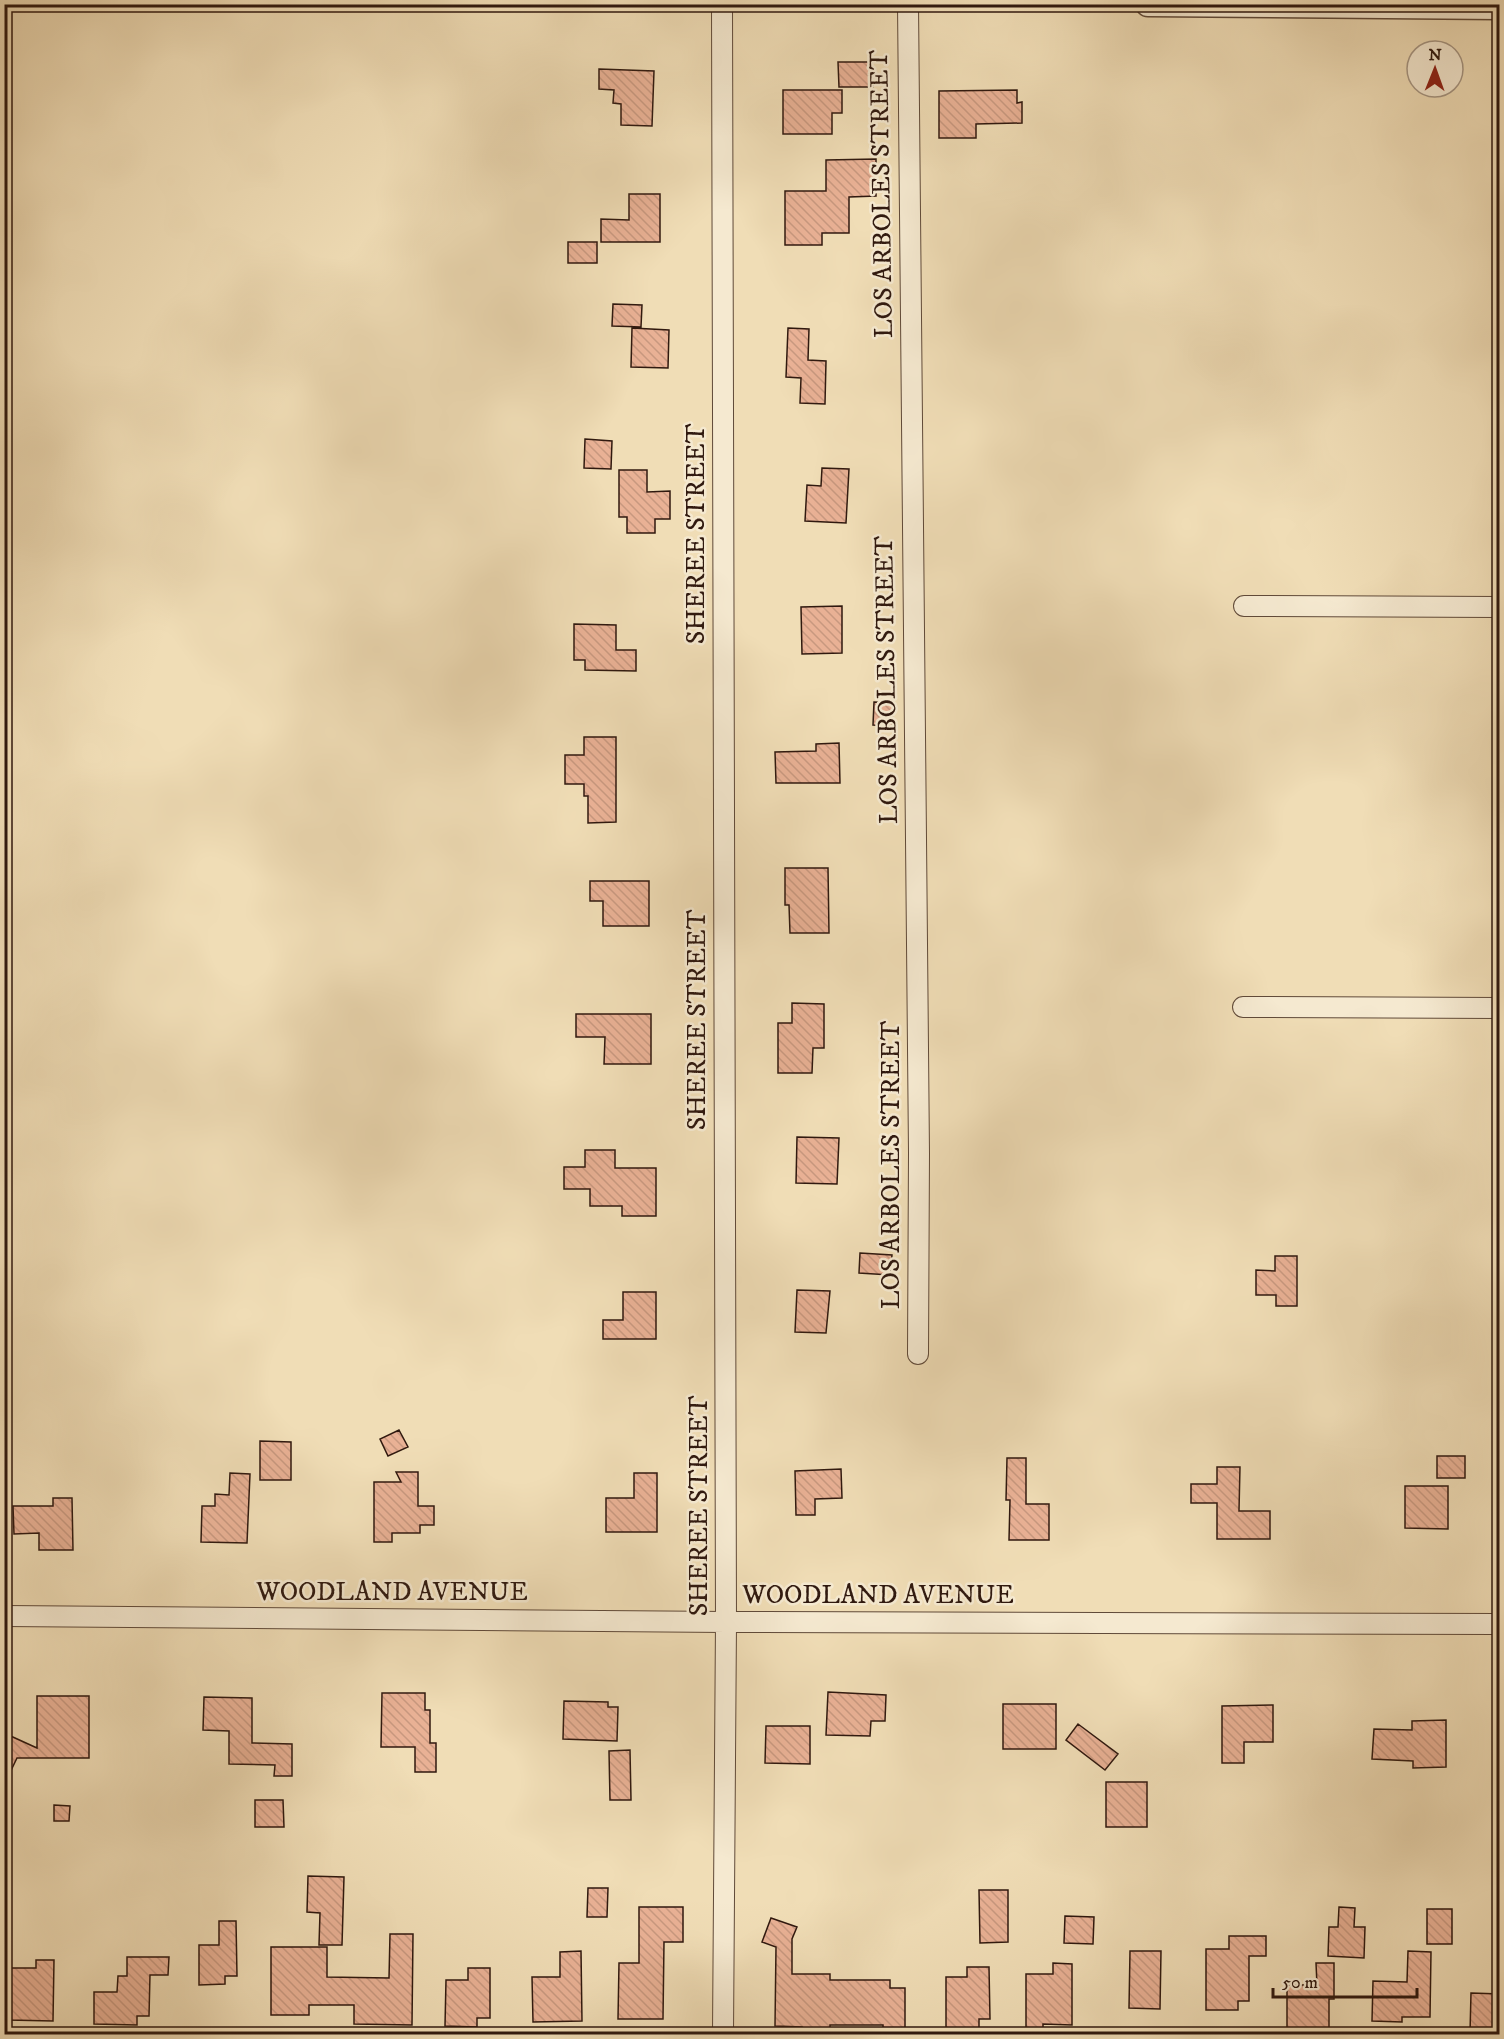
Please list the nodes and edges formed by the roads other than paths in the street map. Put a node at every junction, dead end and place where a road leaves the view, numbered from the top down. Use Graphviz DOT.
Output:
graph roads {
  1 [pos="722,4"];
  2 [pos="908,4"];
  3 [pos="1148,4"];
  4 [pos="1500,7"];
  5 [pos="1244,606"];
  6 [pos="1500,607"];
  7 [pos="1243,1007"];
  8 [pos="1500,1008"];
  9 [pos="918,1354"];
  10 [pos="4,1616"];
  11 [pos="726,1622"];
  12 [pos="1500,1624"];
  13 [pos="723,2034"];
  1 -- 11 [label="street, SHEREE STREET"];
  2 -- 9 [label="street, LOS ARBOLES STREET"];
  3 -- 4 [label="street"];
  5 -- 6 [label="street"];
  7 -- 8 [label="street"];
  10 -- 11 [label="street, WOODLAND AVENUE"];
  11 -- 12 [label="street, WOODLAND AVENUE"];
  11 -- 13 [label="street, SHEREE STREET"];
}
